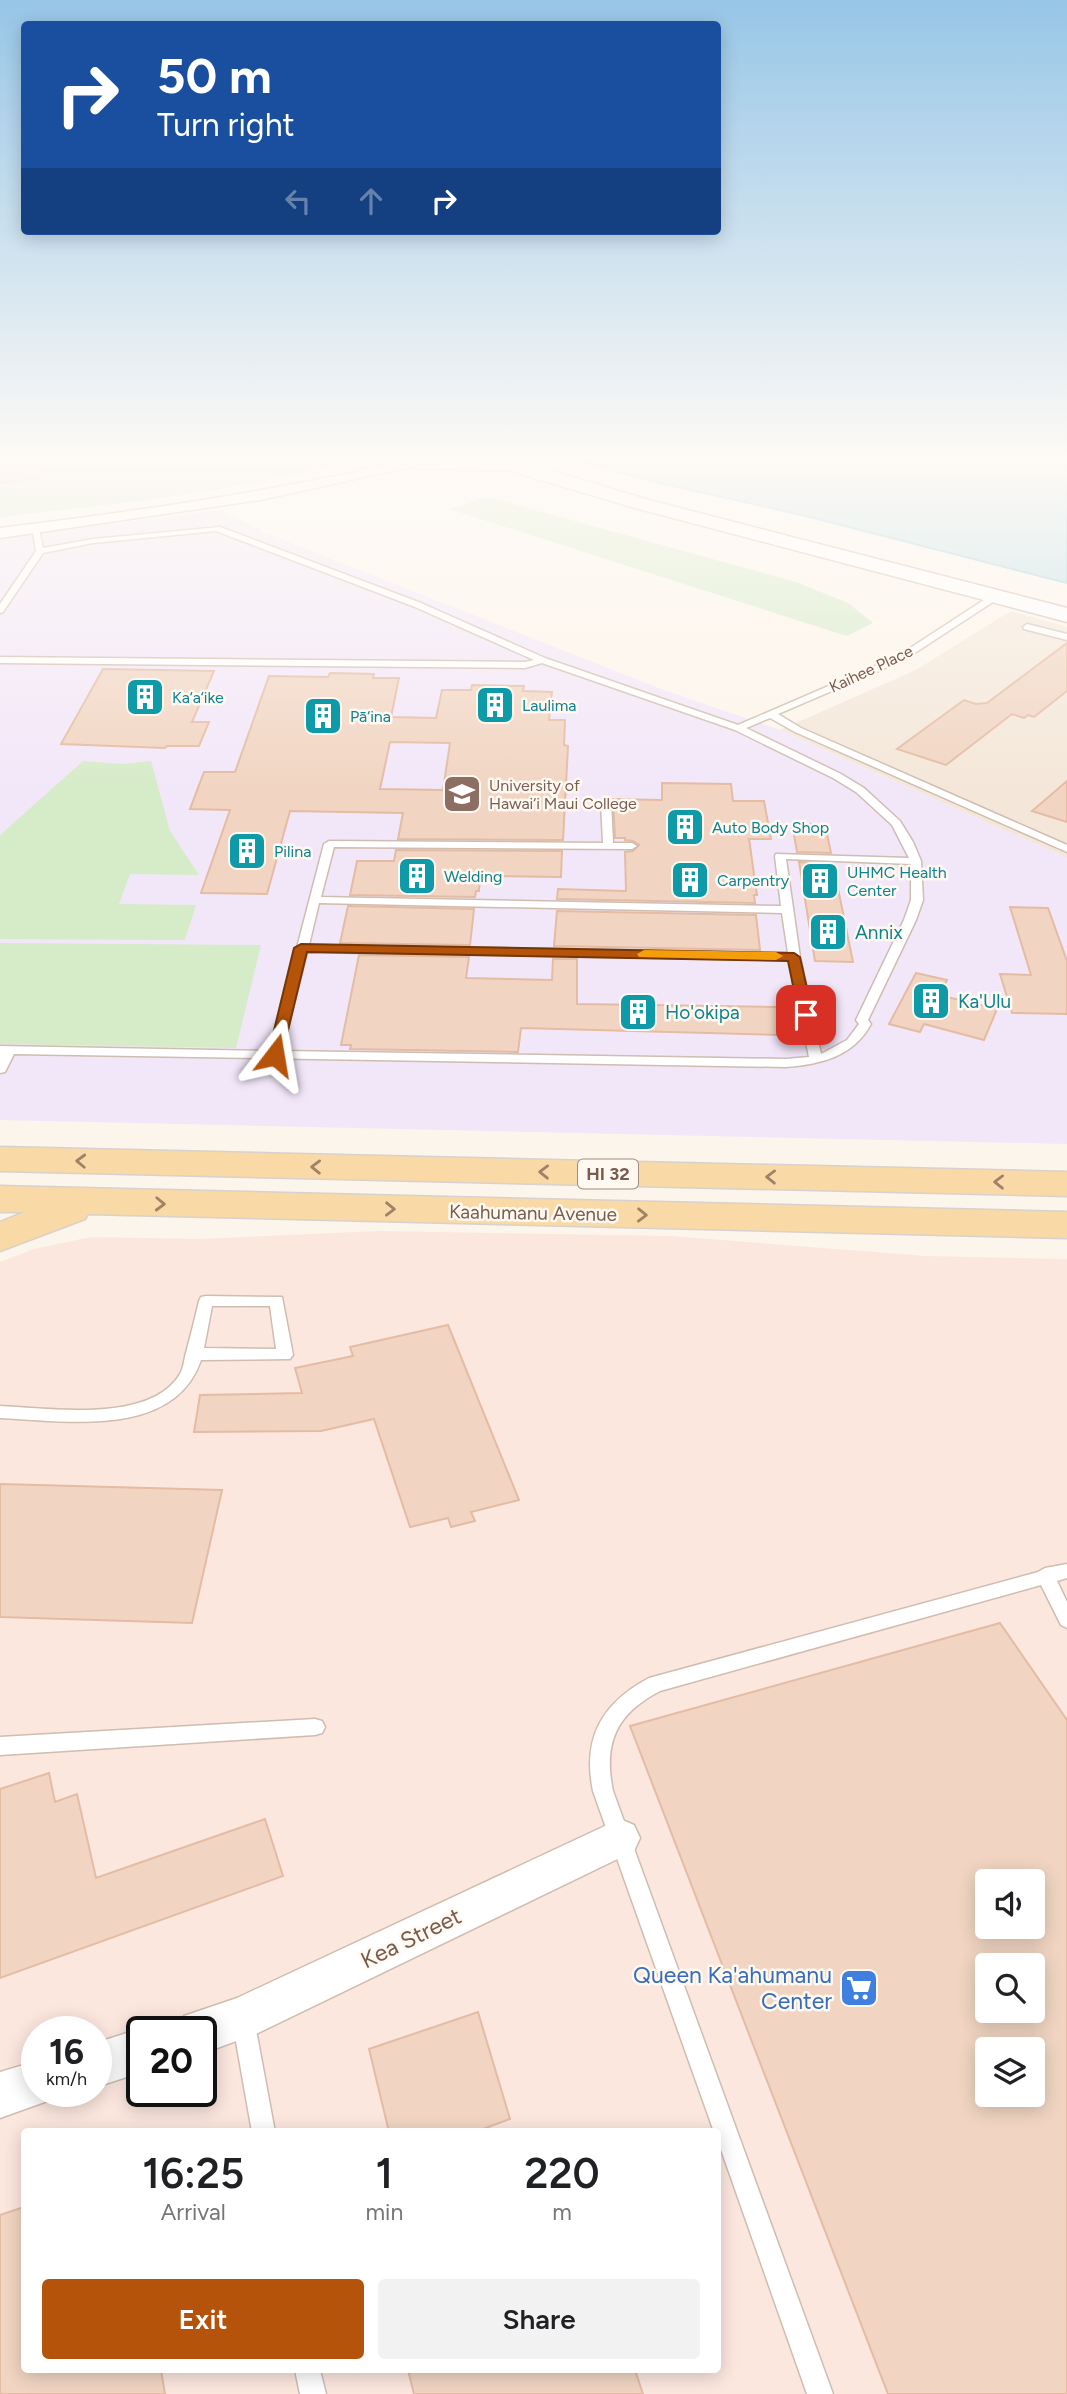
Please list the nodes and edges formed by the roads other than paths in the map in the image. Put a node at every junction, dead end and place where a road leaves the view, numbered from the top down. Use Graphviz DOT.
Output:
graph roads {
  1 [pos="29,567"];
  2 [pos="317,567"];
  3 [pos="901,567"];
  4 [pos="1006,592"];
  5 [pos="1067,602"];
  6 [pos="0,610"];
  7 [pos="1067,615"];
  8 [pos="1027,626"];
  9 [pos="1067,637"];
  10 [pos="0,660"];
  11 [pos="542,660"];
  12 [pos="770,714"];
  13 [pos="738,728"];
  14 [pos="606,803"];
  15 [pos="608,845"];
  16 [pos="632,846"];
  17 [pos="1067,849"];
  18 [pos="916,861"];
  19 [pos="314,901"];
  20 [pos="788,910"];
  21 [pos="301,948"];
  22 [pos="794,957"];
  23 [pos="5,1050"];
  24 [pos="275,1055"];
  25 [pos="816,1060"];
  26 [pos="0,1069"];
  27 [pos="0,1159"];
  28 [pos="1067,1184"];
  29 [pos="0,1199"];
  30 [pos="97,1202"];
  31 [pos="1062,1226"];
  32 [pos="0,1238"];
  33 [pos="193,1354"];
  34 [pos="0,1412"];
  35 [pos="1067,1571"];
  36 [pos="1045,1575"];
  37 [pos="1067,1620"];
  38 [pos="315,1727"];
  39 [pos="0,1746"];
  40 [pos="620,1838"];
  41 [pos="243,2018"];
  42 [pos="217,2026"];
  43 [pos="21,2088"];
  44 [pos="0,2095"];
  45 [pos="263,2128"];
  46 [pos="309,2373"];
  47 [pos="313,2394"];
  48 [pos="820,2394"];
  1 -- 6 [label="lane"];
  2 -- 11 [label="lane"];
  3 -- 4 [label="main road"];
  4 -- 5 [label="main road"];
  4 -- 7 [label="main road"];
  4 -- 12 [label="lane, Kaihee Place"];
  8 -- 9 [label="lane"];
  10 -- 11 [label="lane"];
  11 -- 13 [label="lane"];
  12 -- 13 [label="lane, Kaihee Place"];
  12 -- 17 [label="lane"];
  13 -- 18 [label="lane"];
  14 -- 15 [label="lane"];
  15 -- 16 [label="lane"];
  15 -- 19 [label="lane"];
  18 -- 20 [label="lane"];
  18 -- 25 [label="lane"];
  19 -- 20 [label="lane"];
  19 -- 21 [label="lane"];
  20 -- 22 [label="lane"];
  21 -- 22 [label="lane"];
  21 -- 24 [label="lane"];
  22 -- 25 [label="lane"];
  23 -- 24 [label="lane"];
  23 -- 26 [label="lane"];
  24 -- 25 [label="lane"];
  28 -- 27 [label="main road, HI 32, one-way"];
  29 -- 30 [label="main road, Kaahumanu Avenue / HI 32"];
  30 -- 31 [label="main road, Kaahumanu Avenue / HI 32, one-way"];
  30 -- 32 [label="main road"];
  33 -- 33 [label="lane"];
  33 -- 34 [label="lane"];
  35 -- 36 [label="lane"];
  36 -- 37 [label="lane"];
  36 -- 40 [label="lane"];
  38 -- 39 [label="lane"];
  40 -- 41 [label="street, Kea Street"];
  40 -- 48 [label="lane"];
  41 -- 42 [label="street, Kea Street"];
  41 -- 45 [label="lane"];
  43 -- 44 [label="street"];
  46 -- 47 [label="lane"];
}
